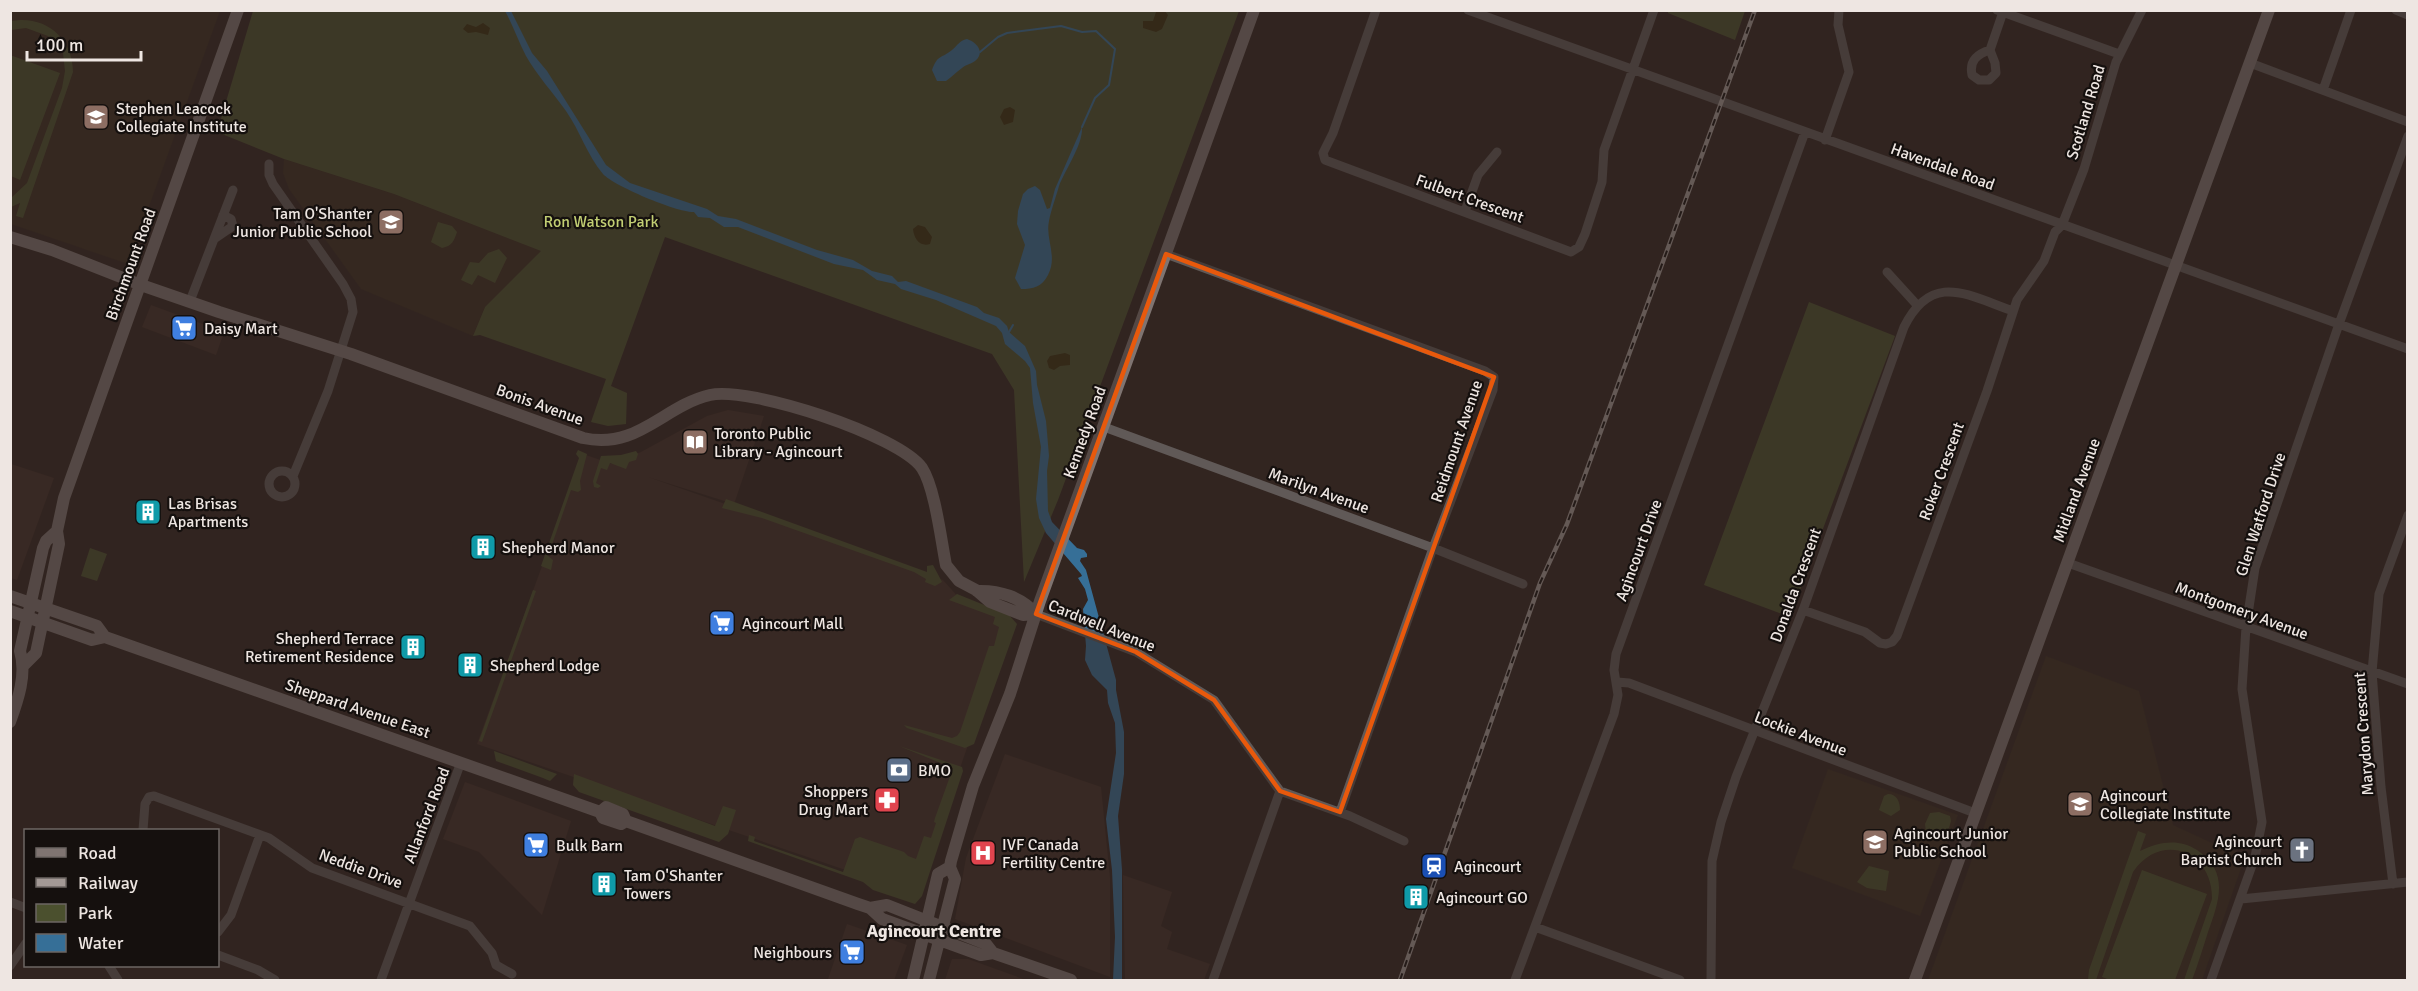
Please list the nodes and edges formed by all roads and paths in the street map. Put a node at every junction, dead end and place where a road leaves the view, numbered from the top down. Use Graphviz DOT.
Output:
graph roads {
  1 [pos="238,10"];
  2 [pos="1254,10"];
  3 [pos="1376,10"];
  4 [pos="1468,10"];
  5 [pos="1654,10"];
  6 [pos="1839,10"];
  7 [pos="2142,10"];
  8 [pos="2269,10"];
  9 [pos="2351,10"];
  10 [pos="2396,10"];
  11 [pos="2000,11"];
  12 [pos="2408,15"];
  13 [pos="1990,50"];
  14 [pos="2119,54"];
  15 [pos="2250,63"];
  16 [pos="1632,70"];
  17 [pos="2323,90"];
  18 [pos="2408,122"];
  19 [pos="1805,132"];
  20 [pos="2408,136"];
  21 [pos="1825,140"];
  22 [pos="1497,152"];
  23 [pos="269,164"];
  24 [pos="232,190"];
  25 [pos="1465,211"];
  26 [pos="2062,225"];
  27 [pos="10,237"];
  28 [pos="1166,254"];
  29 [pos="2174,266"];
  30 [pos="1887,272"];
  31 [pos="141,285"];
  32 [pos="190,302"];
  33 [pos="1917,305"];
  34 [pos="2013,311"];
  35 [pos="2339,324"];
  36 [pos="2408,349"];
  37 [pos="342,351"];
  38 [pos="1104,427"];
  39 [pos="293,476"];
  40 [pos="2408,515"];
  41 [pos="57,531"];
  42 [pos="1433,548"];
  43 [pos="2068,563"];
  44 [pos="1523,584"];
  45 [pos="10,596"];
  46 [pos="31,603"];
  47 [pos="45,607"];
  48 [pos="1803,610"];
  49 [pos="10,611"];
  50 [pos="1036,614"];
  51 [pos="28,617"];
  52 [pos="43,623"];
  53 [pos="2246,627"];
  54 [pos="105,636"];
  55 [pos="24,665"];
  56 [pos="2372,672"];
  57 [pos="1617,682"];
  58 [pos="2408,684"];
  59 [pos="10,723"];
  60 [pos="1755,732"];
  61 [pos="462,762"];
  62 [pos="1280,791"];
  63 [pos="1340,812"];
  64 [pos="1975,813"];
  65 [pos="143,829"];
  66 [pos="260,835"];
  67 [pos="1404,842"];
  68 [pos="950,867"];
  69 [pos="2408,882"];
  70 [pos="2393,884"];
  71 [pos="2241,899"];
  72 [pos="409,902"];
  73 [pos="870,908"];
  74 [pos="927,921"];
  75 [pos="944,927"];
  76 [pos="1535,927"];
  77 [pos="219,931"];
  78 [pos="924,934"];
  79 [pos="940,940"];
  80 [pos="24,946"];
  81 [pos="993,953"];
  82 [pos="219,955"];
  83 [pos="10,966"];
  84 [pos="110,967"];
  85 [pos="512,974"];
  86 [pos="1070,980"];
  87 [pos="2214,980"];
  88 [pos="118,981"];
  89 [pos="275,981"];
  90 [pos="381,981"];
  91 [pos="913,981"];
  92 [pos="929,981"];
  93 [pos="1213,981"];
  94 [pos="1515,981"];
  95 [pos="1680,981"];
  96 [pos="1711,981"];
  97 [pos="1915,981"];
  1 -- 31 [label="main road, Birchmount Road"];
  2 -- 28 [label="main road, Kennedy Road"];
  3 -- 25 [label="street, Fulbert Crescent"];
  4 -- 16 [label="street, Havendale Road"];
  5 -- 16 [label="street"];
  6 -- 21 [label="street"];
  7 -- 14 [label="street, Scotland Road"];
  8 -- 15 [label="main road, Midland Avenue"];
  9 -- 17 [label="street"];
  10 -- 12 [label="street"];
  11 -- 13 [label="street"];
  11 -- 14 [label="street"];
  14 -- 26 [label="street, Scotland Road"];
  15 -- 17 [label="street"];
  15 -- 29 [label="main road, Midland Avenue"];
  16 -- 19 [label="street, Havendale Road"];
  16 -- 25 [label="street, Fulbert Crescent"];
  17 -- 18 [label="street"];
  19 -- 21 [label="street, Havendale Road"];
  19 -- 57 [label="street, Agincourt Drive"];
  20 -- 35 [label="street, Glen Watford Drive"];
  21 -- 26 [label="street, Havendale Road"];
  22 -- 25 [label="street"];
  23 -- 37 [label="street"];
  24 -- 32 [label="street"];
  26 -- 29 [label="street, Havendale Road"];
  26 -- 34 [label="street, Roker Crescent"];
  27 -- 31 [label="main road, Bonis Avenue"];
  28 -- 38 [label="main road, Kennedy Road"];
  28 -- 42 [label="street, Reidmount Avenue"];
  29 -- 35 [label="street, Havendale Road"];
  29 -- 43 [label="main road, Midland Avenue"];
  30 -- 33 [label="street"];
  31 -- 32 [label="main road, Bonis Avenue"];
  31 -- 41 [label="main road, Birchmount Road"];
  32 -- 37 [label="main road, Bonis Avenue"];
  33 -- 34 [label="street"];
  33 -- 48 [label="street, Donalda Crescent"];
  34 -- 48 [label="street, Roker Crescent"];
  35 -- 36 [label="street, Havendale Road"];
  35 -- 53 [label="street, Glen Watford Drive"];
  37 -- 39 [label="street"];
  37 -- 50 [label="main road, Bonis Avenue"];
  38 -- 42 [label="street, Marilyn Avenue"];
  38 -- 50 [label="main road, Kennedy Road"];
  40 -- 56 [label="street, Marydon Crescent"];
  41 -- 46 [label="main road, Birchmount Road"];
  41 -- 47 [label="main road, Birchmount Road"];
  42 -- 44 [label="street, Marilyn Avenue"];
  42 -- 63 [label="street, Reidmount Avenue"];
  43 -- 53 [label="street, Montgomery Avenue"];
  43 -- 64 [label="main road, Midland Avenue"];
  45 -- 46 [label="main road, Sheppard Avenue East"];
  46 -- 47 [label="main road, Sheppard Avenue East"];
  46 -- 51 [label="main road, Birchmount Road"];
  47 -- 52 [label="main road, Birchmount Road"];
  47 -- 54 [label="main road, Sheppard Avenue East"];
  48 -- 60 [label="street, Donalda Crescent"];
  49 -- 51 [label="main road, Sheppard Avenue East"];
  50 -- 62 [label="street, Cardwell Avenue"];
  50 -- 68 [label="main road, Kennedy Road"];
  51 -- 52 [label="main road, Sheppard Avenue East"];
  51 -- 55 [label="main road, Birchmount Road"];
  52 -- 54 [label="main road, Sheppard Avenue East"];
  52 -- 55 [label="main road, Birchmount Road"];
  53 -- 56 [label="street, Montgomery Avenue"];
  53 -- 71 [label="street, Glen Watford Drive"];
  54 -- 61 [label="main road, Sheppard Avenue East"];
  55 -- 59 [label="main road, Birchmount Road"];
  56 -- 58 [label="street, Montgomery Avenue"];
  56 -- 70 [label="street, Marydon Crescent"];
  57 -- 60 [label="street, Lockie Avenue"];
  57 -- 76 [label="street, Agincourt Drive"];
  60 -- 64 [label="street, Lockie Avenue"];
  60 -- 96 [label="street, Donalda Crescent"];
  61 -- 72 [label="street, Allanford Road"];
  61 -- 73 [label="main road, Sheppard Avenue East"];
  62 -- 63 [label="street"];
  62 -- 93 [label="street"];
  63 -- 67 [label="street"];
  64 -- 97 [label="main road, Midland Avenue"];
  65 -- 66 [label="street, Neddie Drive"];
  66 -- 72 [label="street, Neddie Drive"];
  66 -- 77 [label="street"];
  68 -- 74 [label="main road, Kennedy Road"];
  68 -- 75 [label="main road, Kennedy Road"];
  69 -- 70 [label="street"];
  70 -- 71 [label="street"];
  71 -- 87 [label="street, Glen Watford Drive"];
  72 -- 85 [label="street, Neddie Drive"];
  72 -- 90 [label="street, Allanford Road"];
  73 -- 74 [label="main road, Sheppard Avenue East"];
  73 -- 78 [label="main road, Sheppard Avenue East"];
  74 -- 75 [label="main road, Sheppard Avenue East"];
  74 -- 78 [label="main road, Kennedy Road"];
  75 -- 79 [label="main road, Kennedy Road"];
  75 -- 81 [label="main road, Sheppard Avenue East"];
  76 -- 94 [label="street, Agincourt Drive"];
  76 -- 95 [label="street"];
  78 -- 79 [label="main road, Sheppard Avenue East"];
  78 -- 91 [label="main road, Kennedy Road"];
  79 -- 81 [label="main road, Sheppard Avenue East"];
  79 -- 92 [label="main road, Kennedy Road"];
  80 -- 83 [label="street"];
  81 -- 86 [label="main road, Sheppard Avenue East"];
  82 -- 89 [label="street"];
  84 -- 88 [label="street"];
}
